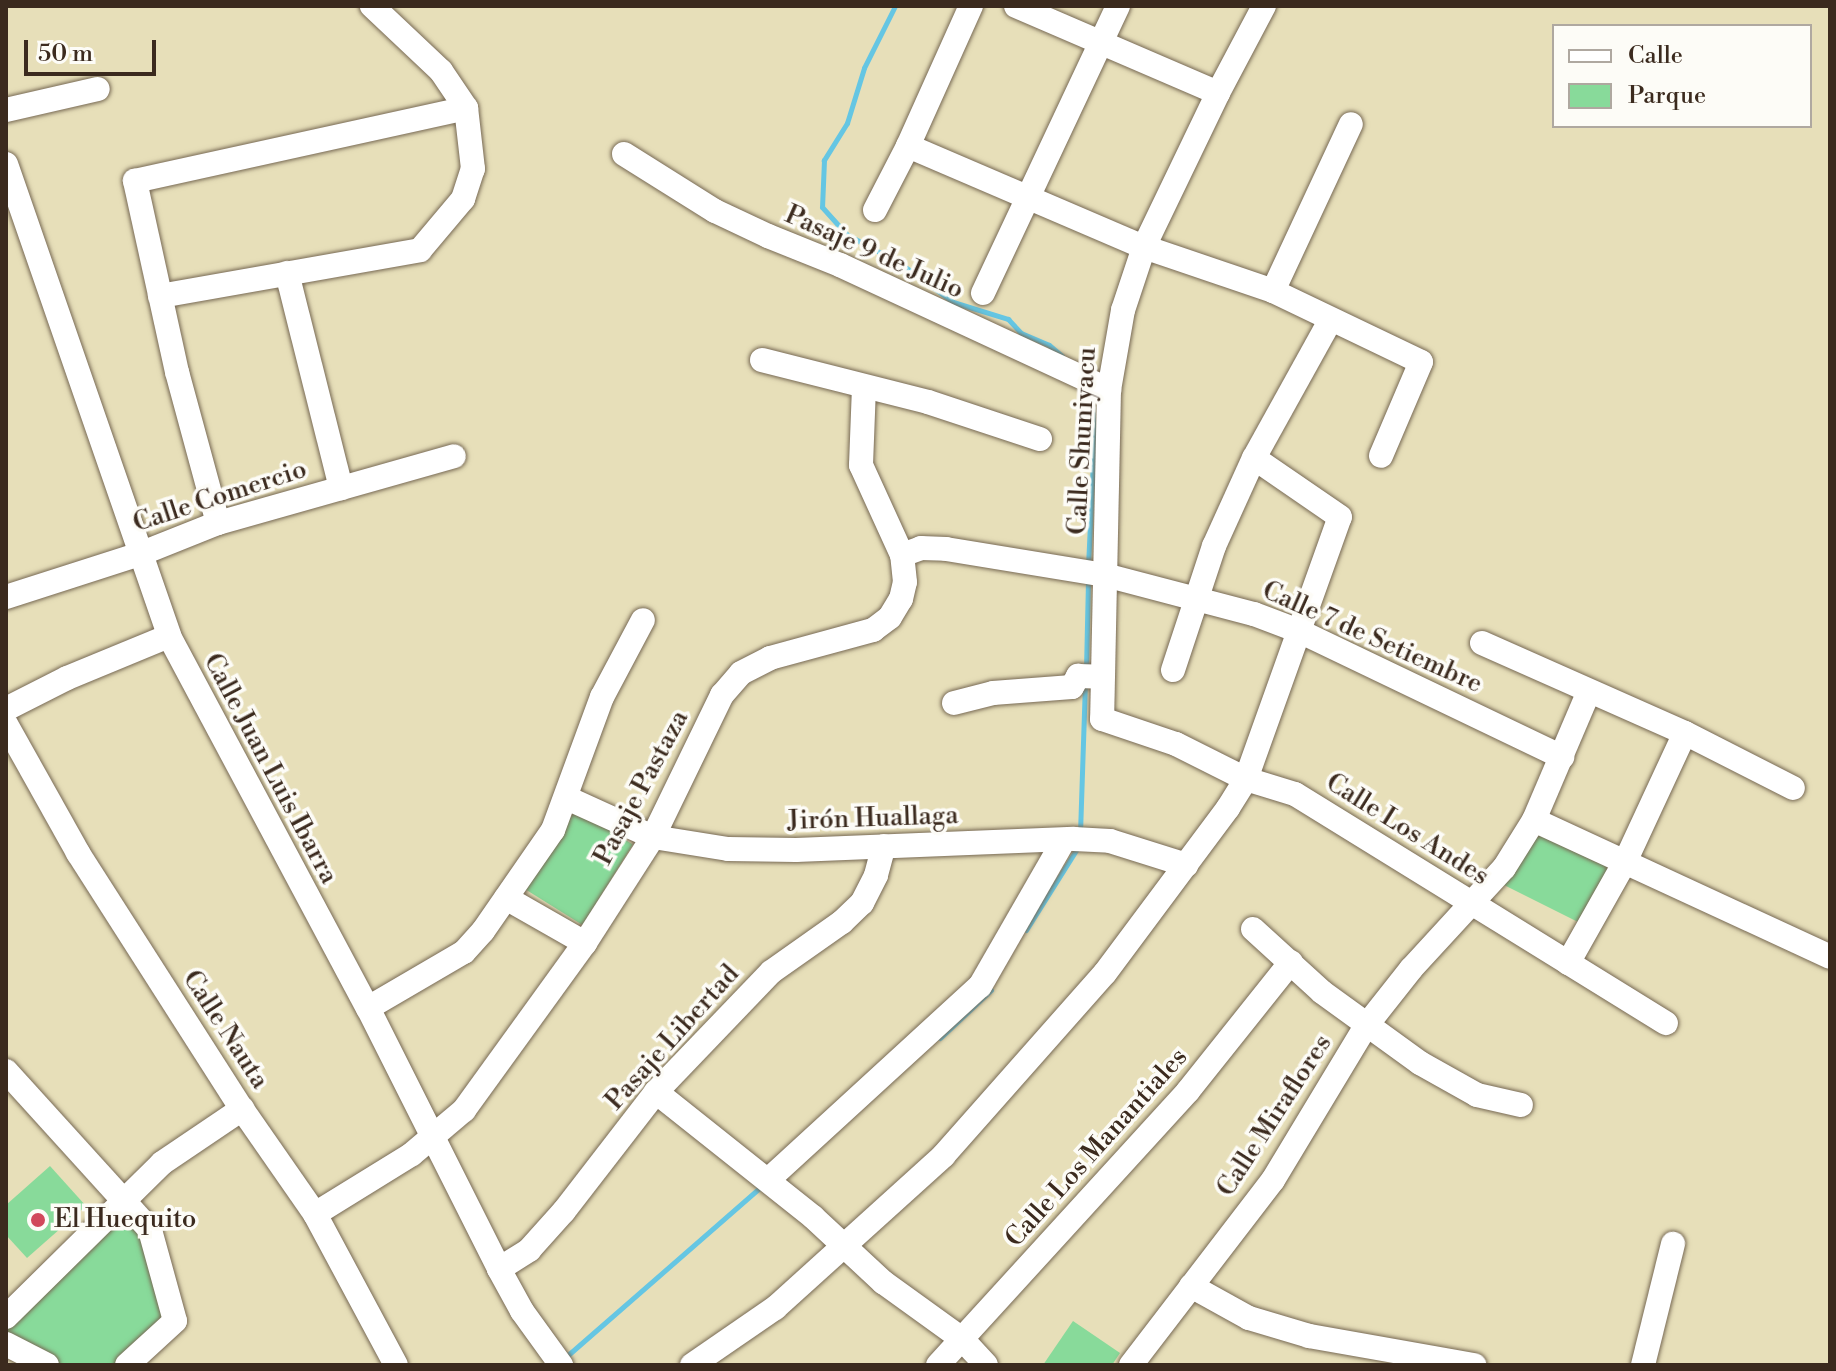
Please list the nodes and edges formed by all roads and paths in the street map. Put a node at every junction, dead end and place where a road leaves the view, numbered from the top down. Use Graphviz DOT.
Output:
graph roads {
  1 [pos="372,6"];
  2 [pos="971,6"];
  3 [pos="1016,6"];
  4 [pos="1118,6"];
  5 [pos="1264,6"];
  6 [pos="1099,43"];
  7 [pos="98,89"];
  8 [pos="1218,93"];
  9 [pos="466,108"];
  10 [pos="6,110"];
  11 [pos="1351,124"];
  12 [pos="908,146"];
  13 [pos="624,154"];
  14 [pos="6,164"];
  15 [pos="1027,195"];
  16 [pos="875,210"];
  17 [pos="1144,247"];
  18 [pos="287,273"];
  19 [pos="1273,291"];
  20 [pos="983,293"];
  21 [pos="160,296"];
  22 [pos="1330,321"];
  23 [pos="762,360"];
  24 [pos="864,387"];
  25 [pos="1109,390"];
  26 [pos="1040,439"];
  27 [pos="454,456"];
  28 [pos="1381,456"];
  29 [pos="1254,458"];
  30 [pos="341,488"];
  31 [pos="218,523"];
  32 [pos="140,554"];
  33 [pos="902,555"];
  34 [pos="1094,573"];
  35 [pos="6,597"];
  36 [pos="1197,598"];
  37 [pos="643,620"];
  38 [pos="1299,631"];
  39 [pos="169,636"];
  40 [pos="1482,643"];
  41 [pos="1173,670"];
  42 [pos="1090,677"];
  43 [pos="1589,691"];
  44 [pos="954,703"];
  45 [pos="6,709"];
  46 [pos="1102,719"];
  47 [pos="6,724"];
  48 [pos="1685,733"];
  49 [pos="1562,757"];
  50 [pos="1246,779"];
  51 [pos="1793,788"];
  52 [pos="567,798"];
  53 [pos="1534,820"];
  54 [pos="653,837"];
  55 [pos="1074,840"];
  56 [pos="884,846"];
  57 [pos="1625,862"];
  58 [pos="1186,865"];
  59 [pos="506,898"];
  60 [pos="1472,903"];
  61 [pos="1253,929"];
  62 [pos="585,943"];
  63 [pos="1830,957"];
  64 [pos="1291,962"];
  65 [pos="1568,963"];
  66 [pos="368,1008"];
  67 [pos="1666,1023"];
  68 [pos="1366,1026"];
  69 [pos="6,1071"];
  70 [pos="656,1092"];
  71 [pos="1521,1105"];
  72 [pos="242,1109"];
  73 [pos="431,1137"];
  74 [pos="768,1180"];
  75 [pos="123,1199"];
  76 [pos="315,1214"];
  77 [pos="1673,1244"];
  78 [pos="842,1247"];
  79 [pos="499,1269"];
  80 [pos="1191,1286"];
  81 [pos="6,1317"];
  82 [pos="962,1339"];
  83 [pos="6,1344"];
  84 [pos="1371,1357"];
  85 [pos="47,1365"];
  86 [pos="127,1365"];
  87 [pos="396,1365"];
  88 [pos="561,1365"];
  89 [pos="692,1365"];
  90 [pos="938,1365"];
  91 [pos="986,1365"];
  92 [pos="1131,1365"];
  93 [pos="1474,1365"];
  94 [pos="1643,1365"];
  1 -- 9 [label="street"];
  2 -- 12 [label="street"];
  3 -- 6 [label="street"];
  4 -- 6 [label="street"];
  5 -- 8 [label="street, Calle Shuniyacu"];
  6 -- 8 [label="street"];
  6 -- 15 [label="street"];
  7 -- 10 [label="street"];
  8 -- 17 [label="street, Calle Shuniyacu"];
  9 -- 18 [label="street"];
  9 -- 21 [label="street"];
  11 -- 19 [label="street"];
  12 -- 15 [label="street"];
  12 -- 16 [label="street"];
  13 -- 25 [label="street, Pasaje 9 de Julio"];
  14 -- 32 [label="street, Calle Juan Luis Ibarra"];
  15 -- 17 [label="street"];
  15 -- 20 [label="street"];
  17 -- 19 [label="street"];
  17 -- 25 [label="street, Calle Shuniyacu"];
  18 -- 21 [label="street"];
  18 -- 30 [label="street"];
  19 -- 22 [label="street"];
  21 -- 31 [label="street"];
  22 -- 28 [label="street"];
  22 -- 29 [label="street"];
  23 -- 24 [label="street"];
  24 -- 26 [label="street"];
  24 -- 33 [label="street, Pasaje Pastaza"];
  25 -- 34 [label="street, Calle Shuniyacu"];
  27 -- 30 [label="street, Calle Comercio"];
  29 -- 36 [label="street"];
  29 -- 38 [label="street"];
  30 -- 31 [label="street, Calle Comercio"];
  31 -- 32 [label="street, Calle Comercio"];
  32 -- 35 [label="street, Calle Comercio"];
  32 -- 39 [label="street, Calle Juan Luis Ibarra"];
  33 -- 34 [label="street, Calle 7 de Setiembre"];
  33 -- 54 [label="street, Pasaje Pastaza"];
  34 -- 36 [label="street, Calle 7 de Setiembre"];
  34 -- 42 [label="street, Calle Shuniyacu"];
  36 -- 38 [label="street, Calle 7 de Setiembre"];
  36 -- 41 [label="street"];
  37 -- 52 [label="street"];
  38 -- 49 [label="street, Calle 7 de Setiembre"];
  38 -- 50 [label="street"];
  39 -- 45 [label="street"];
  39 -- 66 [label="street, Calle Juan Luis Ibarra"];
  40 -- 43 [label="street"];
  42 -- 44 [label="street"];
  42 -- 46 [label="street, Calle Shuniyacu"];
  43 -- 48 [label="street"];
  43 -- 49 [label="street, Calle Miraflores"];
  46 -- 50 [label="street, Calle Los Andes"];
  47 -- 72 [label="street, Calle Nauta"];
  48 -- 51 [label="street"];
  48 -- 57 [label="street"];
  49 -- 53 [label="street, Calle Miraflores"];
  50 -- 58 [label="street"];
  50 -- 60 [label="street, Calle Los Andes"];
  52 -- 54 [label="street, Jirón Huallaga"];
  52 -- 59 [label="street"];
  53 -- 57 [label="street"];
  53 -- 60 [label="street, Calle Miraflores"];
  54 -- 56 [label="street, Jirón Huallaga"];
  54 -- 62 [label="street, Pasaje Pastaza"];
  55 -- 56 [label="street, Jirón Huallaga"];
  55 -- 58 [label="street, Jirón Huallaga"];
  55 -- 74 [label="street"];
  56 -- 70 [label="street, Pasaje Libertad"];
  57 -- 63 [label="street"];
  57 -- 65 [label="street"];
  58 -- 78 [label="street"];
  59 -- 62 [label="street"];
  59 -- 66 [label="street"];
  60 -- 65 [label="street, Calle Los Andes"];
  60 -- 68 [label="street, Calle Miraflores"];
  61 -- 64 [label="street"];
  62 -- 73 [label="street, Pasaje Pastaza"];
  64 -- 68 [label="street"];
  64 -- 82 [label="street, Calle Los Manantiales"];
  65 -- 67 [label="street, Calle Los Andes"];
  66 -- 73 [label="street, Calle Juan Luis Ibarra"];
  68 -- 71 [label="street"];
  68 -- 80 [label="street, Calle Miraflores"];
  69 -- 75 [label="street"];
  70 -- 74 [label="street"];
  70 -- 79 [label="street, Pasaje Libertad"];
  72 -- 75 [label="street"];
  72 -- 76 [label="street, Calle Nauta"];
  73 -- 76 [label="street, Pasaje Pastaza"];
  73 -- 79 [label="street, Calle Juan Luis Ibarra"];
  74 -- 78 [label="street"];
  75 -- 81 [label="street"];
  75 -- 86 [label="street"];
  76 -- 87 [label="street, Calle Nauta"];
  77 -- 94 [label="street"];
  78 -- 82 [label="street"];
  78 -- 89 [label="street"];
  79 -- 88 [label="street, Calle Juan Luis Ibarra"];
  80 -- 84 [label="street"];
  80 -- 92 [label="street, Calle Miraflores"];
  82 -- 90 [label="street, Calle Los Manantiales"];
  82 -- 91 [label="street"];
  83 -- 85 [label="street"];
  84 -- 93 [label="street"];
}
